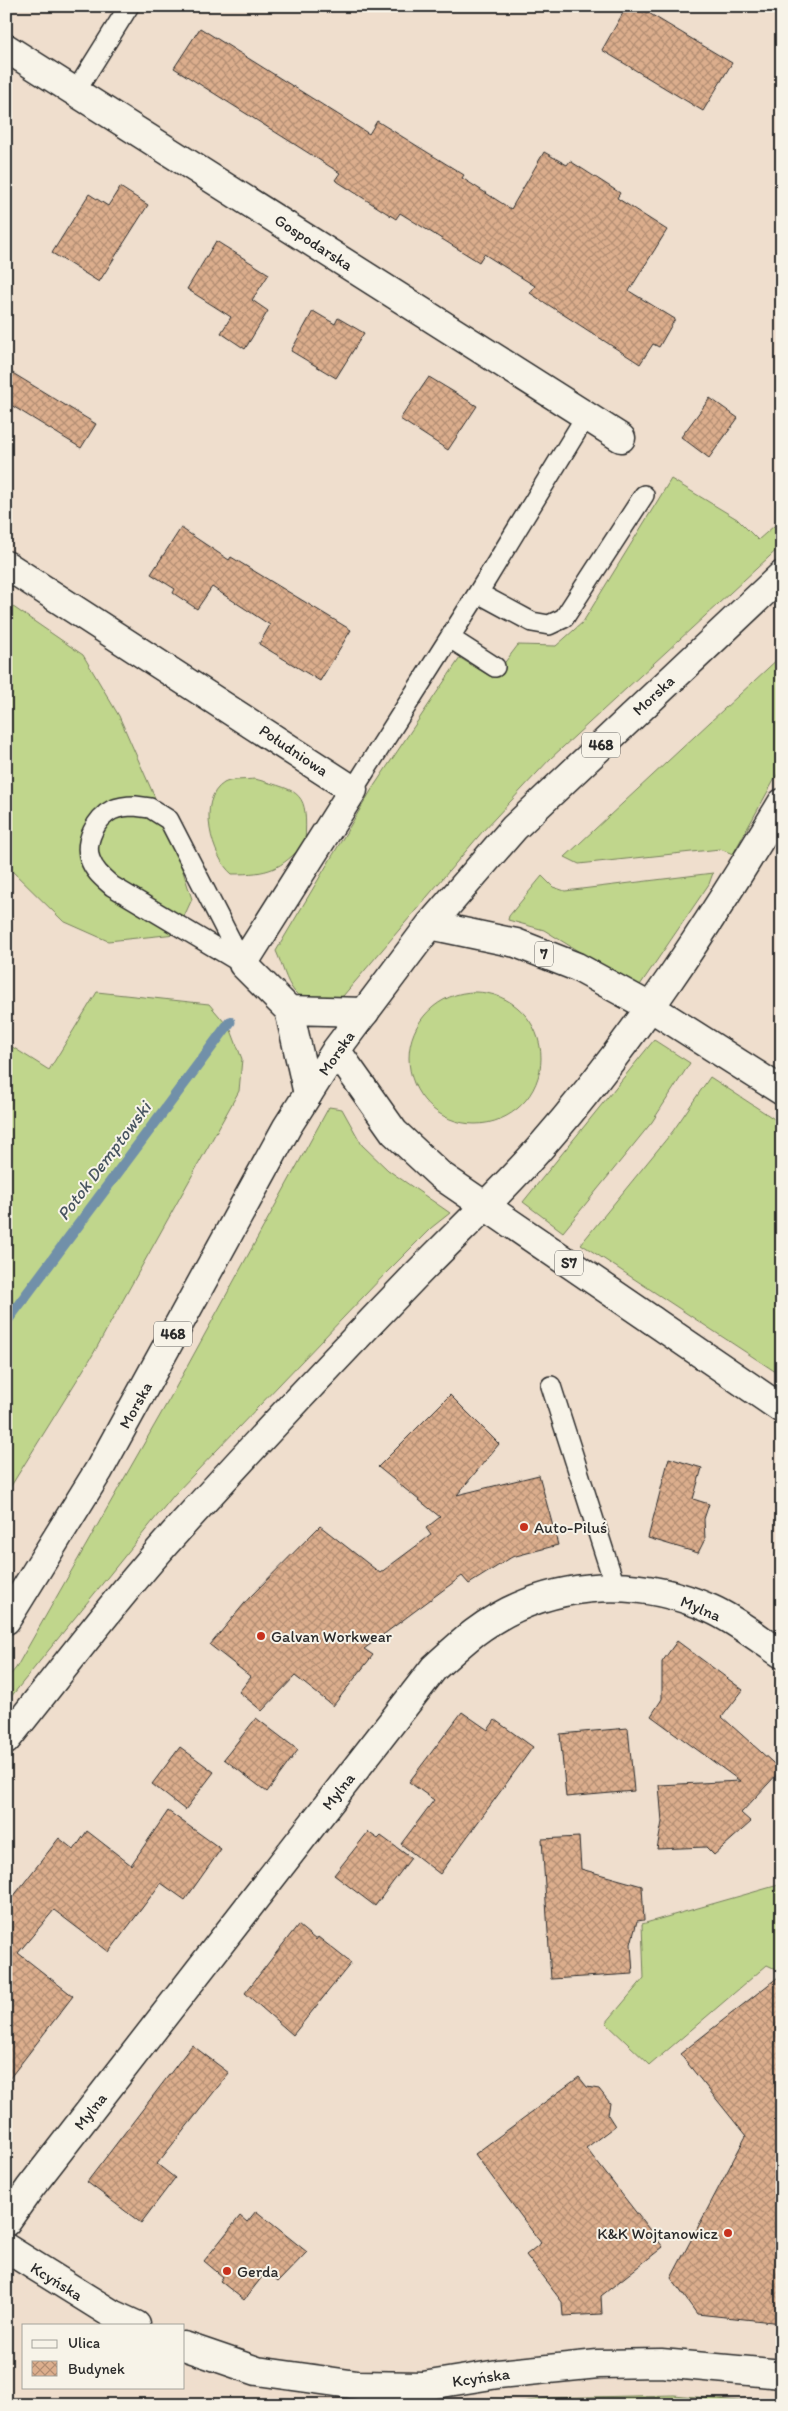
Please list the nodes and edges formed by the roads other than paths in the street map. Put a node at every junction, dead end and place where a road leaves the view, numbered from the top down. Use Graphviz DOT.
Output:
graph roads {
  1 [pos="129,6"];
  2 [pos="6,48"];
  3 [pos="76,91"];
  4 [pos="586,416"];
  5 [pos="621,438"];
  6 [pos="644,495"];
  7 [pos="6,565"];
  8 [pos="782,575"];
  9 [pos="478,593"];
  10 [pos="450,638"];
  11 [pos="495,667"];
  12 [pos="353,790"];
  13 [pos="782,803"];
  14 [pos="430,925"];
  15 [pos="243,964"];
  16 [pos="650,1007"];
  17 [pos="289,1010"];
  18 [pos="365,1012"];
  19 [pos="336,1050"];
  20 [pos="782,1090"];
  21 [pos="308,1094"];
  22 [pos="487,1206"];
  23 [pos="551,1386"];
  24 [pos="782,1409"];
  25 [pos="615,1586"];
  26 [pos="6,1620"];
  27 [pos="782,1654"];
  28 [pos="6,1740"];
  29 [pos="6,2222"];
  30 [pos="6,2248"];
  31 [pos="134,2324"];
  32 [pos="185,2346"];
  33 [pos="782,2374"];
  1 -- 3 [label="lane"];
  2 -- 3 [label="main road, Gospodarska"];
  3 -- 4 [label="main road, Gospodarska"];
  4 -- 5 [label="main road, Gospodarska"];
  4 -- 9 [label="lane"];
  6 -- 9 [label="lane"];
  7 -- 12 [label="main road, Południowa"];
  8 -- 14 [label="main road, Morska / 468"];
  9 -- 10 [label="lane"];
  10 -- 11 [label="lane"];
  10 -- 12 [label="lane"];
  12 -- 15 [label="main road"];
  13 -- 16 [label="main road"];
  14 -- 16 [label="main road, 7"];
  14 -- 18 [label="main road, Morska / 468"];
  15 -- 15 [label="lane"];
  15 -- 17 [label="main road"];
  16 -- 20 [label="main road"];
  16 -- 22 [label="main road"];
  17 -- 18 [label="main road"];
  17 -- 21 [label="main road"];
  18 -- 19 [label="main road, Morska / 468"];
  19 -- 21 [label="main road, Morska / 468"];
  19 -- 22 [label="main road"];
  21 -- 26 [label="main road, Morska / 468"];
  22 -- 24 [label="main road, S7"];
  22 -- 28 [label="main road"];
  23 -- 25 [label="lane"];
  25 -- 27 [label="main road, Mylna"];
  25 -- 29 [label="main road, Mylna"];
  30 -- 31 [label="main road, Kcyńska"];
  32 -- 33 [label="main road, Kcyńska"];
}
